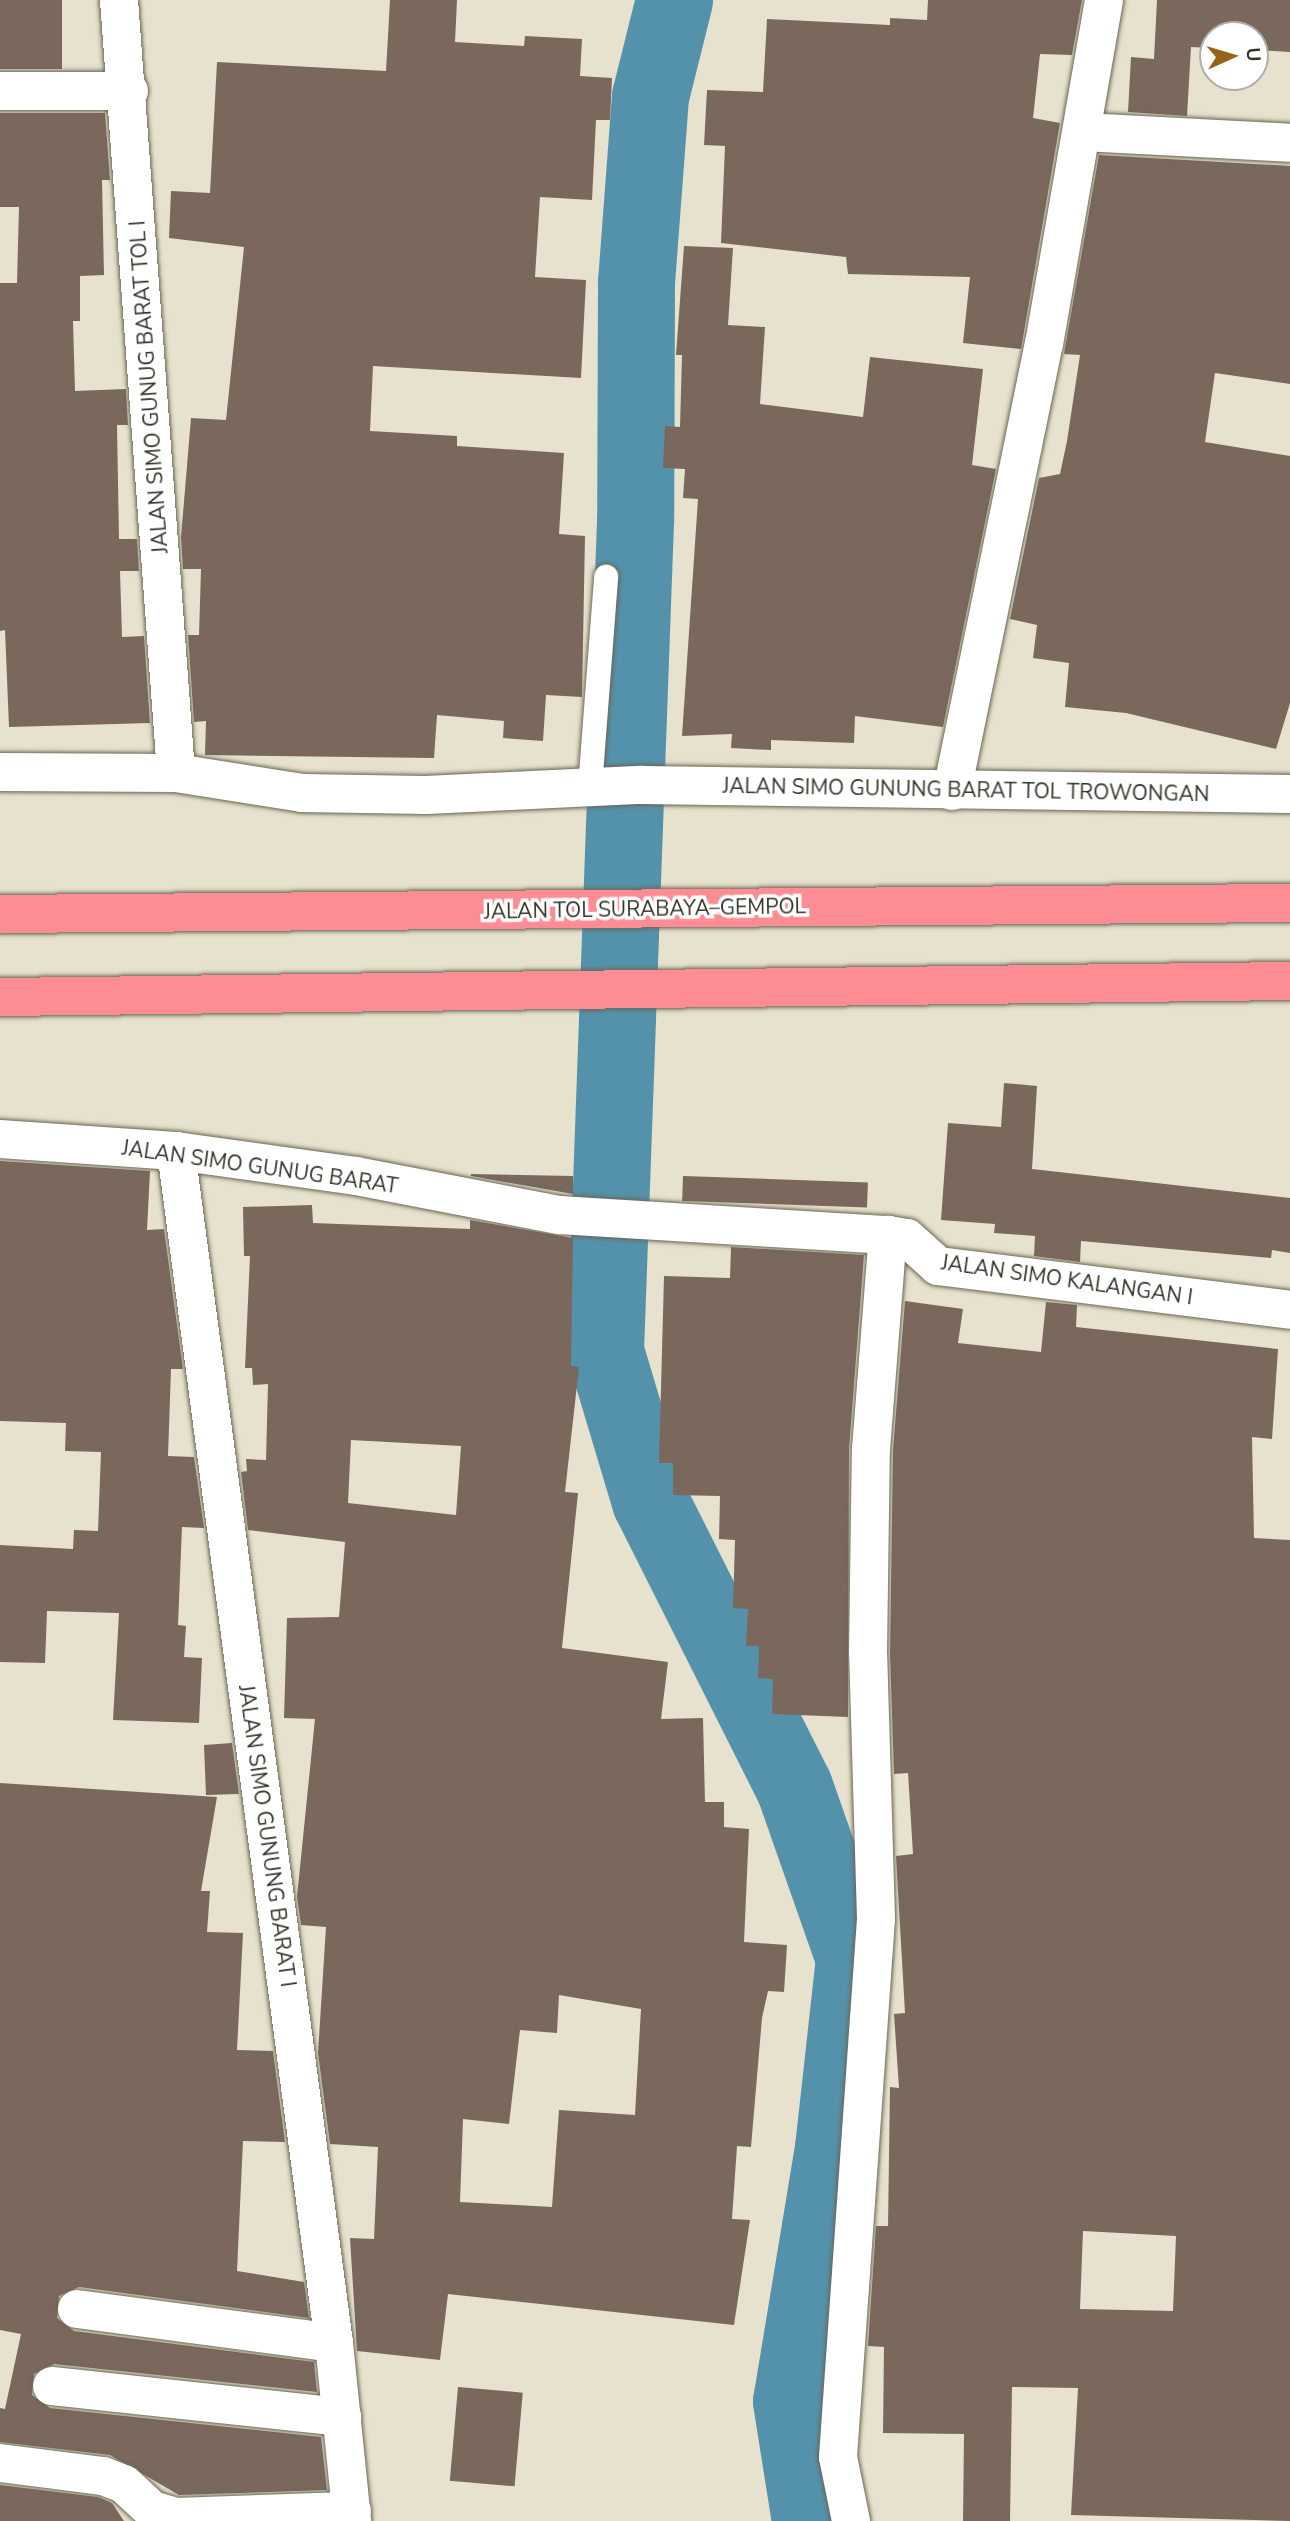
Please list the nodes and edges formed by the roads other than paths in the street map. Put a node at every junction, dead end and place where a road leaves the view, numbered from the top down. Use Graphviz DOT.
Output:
graph roads {
  1 [pos="119,0"];
  2 [pos="1104,0"];
  3 [pos="0,91"];
  4 [pos="129,91"];
  5 [pos="1083,132"];
  6 [pos="1290,143"];
  7 [pos="606,577"];
  8 [pos="0,772"];
  9 [pos="176,774"];
  10 [pos="593,787"];
  11 [pos="952,791"];
  12 [pos="1290,794"];
  13 [pos="1290,903"];
  14 [pos="0,914"];
  15 [pos="1290,981"];
  16 [pos="0,997"];
  17 [pos="0,1139"];
  18 [pos="176,1151"];
  19 [pos="559,1215"];
  20 [pos="888,1235"];
  21 [pos="1290,1310"];
  22 [pos="76,2309"];
  23 [pos="334,2343"];
  24 [pos="52,2386"];
  25 [pos="342,2417"];
  26 [pos="0,2463"];
  27 [pos="352,2516"];
  28 [pos="851,2521"];
  1 -- 4 [label="street, JALAN SIMO GUNUG BARAT TOL I"];
  2 -- 5 [label="street"];
  3 -- 4 [label="street"];
  4 -- 9 [label="street, JALAN SIMO GUNUG BARAT TOL I"];
  5 -- 6 [label="street"];
  5 -- 11 [label="street"];
  7 -- 10 [label="lane"];
  8 -- 9 [label="street, JALAN SIMO GUNUNG BARAT TOL TROWONGAN"];
  9 -- 10 [label="street, JALAN SIMO GUNUNG BARAT TOL TROWONGAN"];
  10 -- 11 [label="street, JALAN SIMO GUNUNG BARAT TOL TROWONGAN"];
  11 -- 12 [label="street, JALAN SIMO GUNUNG BARAT TOL TROWONGAN"];
  13 -- 14 [label="highway, JALAN TOL SURABAYA–GEMPOL"];
  15 -- 16 [label="highway"];
  17 -- 18 [label="street, JALAN SIMO GUNUG BARAT"];
  18 -- 19 [label="street, JALAN SIMO GUNUG BARAT"];
  18 -- 23 [label="street, JALAN SIMO GUNUNG BARAT I"];
  19 -- 20 [label="street, JALAN SIMO KALANGAN I"];
  20 -- 21 [label="street, JALAN SIMO KALANGAN I"];
  20 -- 28 [label="street"];
  22 -- 23 [label="street"];
  23 -- 25 [label="street, JALAN SIMO GUNUNG BARAT I"];
  24 -- 25 [label="street"];
  25 -- 27 [label="street, JALAN SIMO GUNUNG BARAT I"];
  26 -- 27 [label="street"];
}
